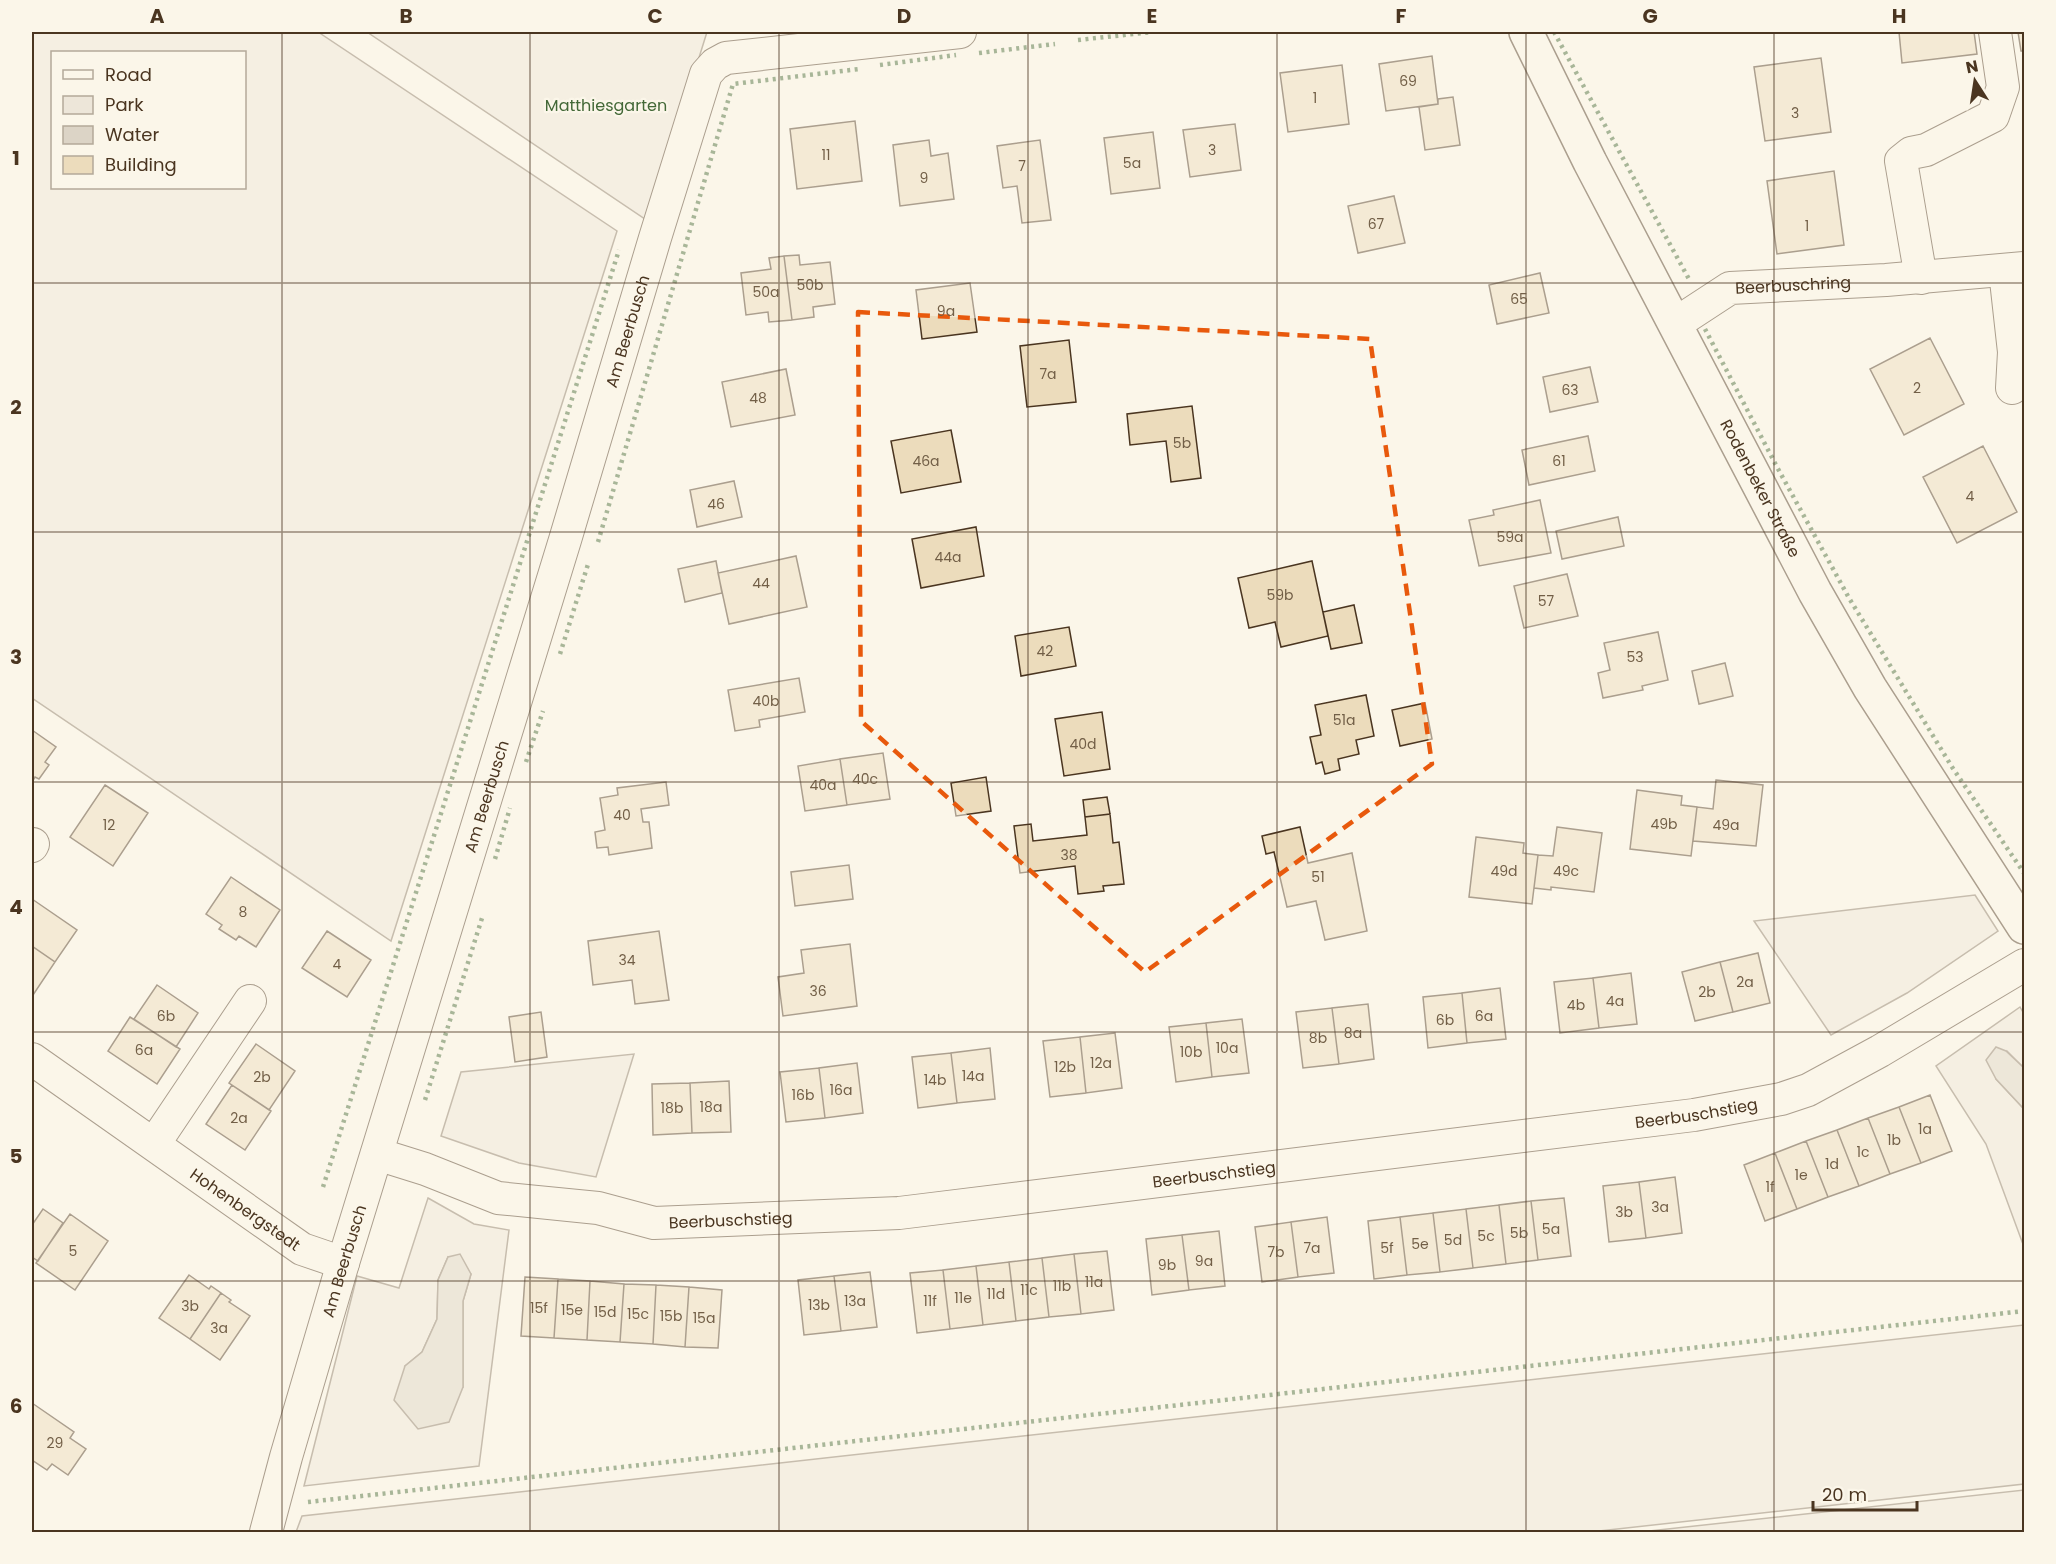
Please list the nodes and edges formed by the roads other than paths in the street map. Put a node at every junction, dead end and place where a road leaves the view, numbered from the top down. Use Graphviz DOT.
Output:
graph roads {
  1 [pos="960,32"];
  2 [pos="1526,32"];
  3 [pos="1995,32"];
  4 [pos="2015,269"];
  5 [pos="1921,278"];
  6 [pos="1675,324"];
  7 [pos="2012,388"];
  8 [pos="2025,927"];
  9 [pos="2025,965"];
  10 [pos="250,1001"];
  11 [pos="32,1059"];
  12 [pos="154,1144"];
  13 [pos="377,1154"];
  14 [pos="344,1263"];
  15 [pos="266,1533"];
  1 -- 13 [label="street, Am Beerbusch"];
  2 -- 6 [label="street, Rodenbeker Straße"];
  3 -- 5 [label="street"];
  4 -- 5 [label="street, Beerbuschring"];
  4 -- 7 [label="street, Beerbuschring"];
  5 -- 6 [label="street, Beerbuschring"];
  6 -- 8 [label="street, Rodenbeker Straße"];
  9 -- 13 [label="street, Beerbuschstieg"];
  10 -- 12 [label="street"];
  11 -- 12 [label="street, Hohenbergstedt"];
  12 -- 14 [label="street, Hohenbergstedt"];
  13 -- 14 [label="street, Am Beerbusch"];
  14 -- 15 [label="street, Am Beerbusch"];
}
